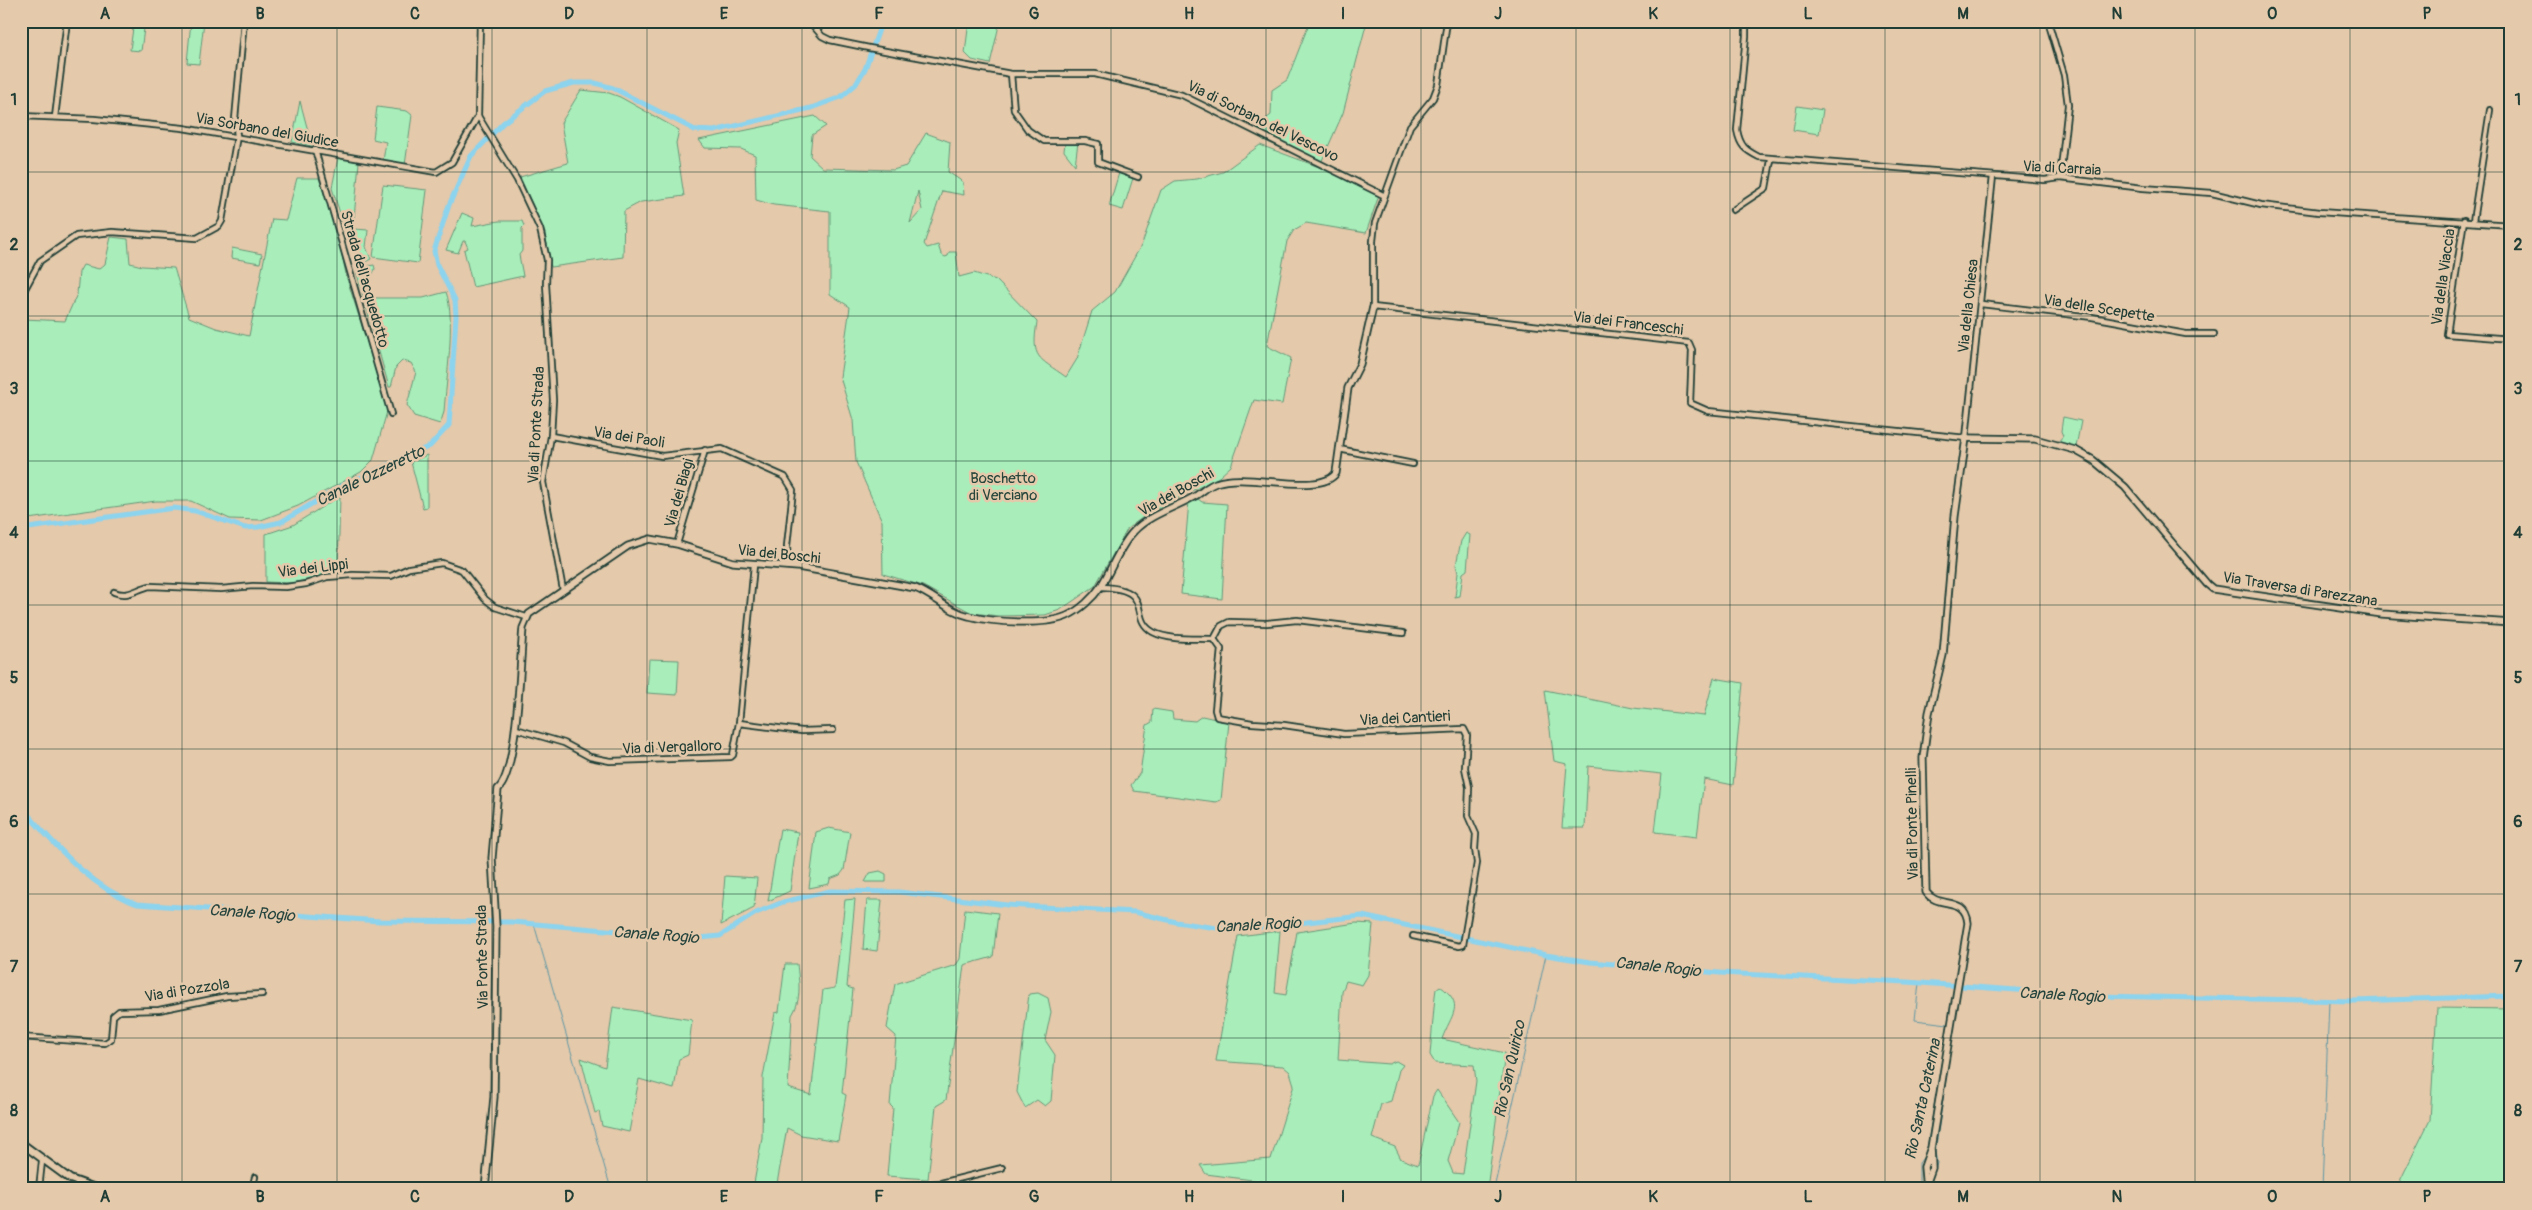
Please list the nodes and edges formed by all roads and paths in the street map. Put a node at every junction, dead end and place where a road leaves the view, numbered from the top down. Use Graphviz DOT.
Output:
graph roads {
  1 [pos="67,21"];
  2 [pos="244,21"];
  3 [pos="480,21"];
  4 [pos="809,21"];
  5 [pos="1447,21"];
  6 [pos="1742,21"];
  7 [pos="2048,21"];
  8 [pos="1011,74"];
  9 [pos="2490,110"];
  10 [pos="21,116"];
  11 [pos="478,116"];
  12 [pos="55,117"];
  13 [pos="237,136"];
  14 [pos="316,150"];
  15 [pos="1771,160"];
  16 [pos="1993,176"];
  17 [pos="1138,177"];
  18 [pos="2060,178"];
  19 [pos="1383,195"];
  20 [pos="1733,210"];
  21 [pos="2464,220"];
  22 [pos="2473,221"];
  23 [pos="2511,225"];
  24 [pos="21,296"];
  25 [pos="1981,304"];
  26 [pos="1373,307"];
  27 [pos="2214,334"];
  28 [pos="2511,338"];
  29 [pos="391,414"];
  30 [pos="551,436"];
  31 [pos="1966,438"];
  32 [pos="1339,449"];
  33 [pos="705,450"];
  34 [pos="1412,464"];
  35 [pos="677,544"];
  36 [pos="754,565"];
  37 [pos="788,566"];
  38 [pos="1101,587"];
  39 [pos="563,590"];
  40 [pos="114,592"];
  41 [pos="526,617"];
  42 [pos="2511,623"];
  43 [pos="1403,634"];
  44 [pos="1214,640"];
  45 [pos="738,723"];
  46 [pos="516,729"];
  47 [pos="832,730"];
  48 [pos="1413,936"];
  49 [pos="262,994"];
  50 [pos="21,1037"];
  51 [pos="21,1143"];
  52 [pos="42,1161"];
  53 [pos="1002,1168"];
  54 [pos="255,1177"];
  55 [pos="1926,1186"];
  56 [pos="39,1189"];
  57 [pos="98,1189"];
  58 [pos="252,1189"];
  59 [pos="485,1189"];
  60 [pos="920,1189"];
  1 -- 12 [label="street"];
  2 -- 13 [label="street"];
  3 -- 11 [label="street"];
  4 -- 8 [label="street, Via di Sorbano del Vescovo"];
  5 -- 19 [label="street, Via dei Boschi"];
  6 -- 15 [label="street, Via di Carraia"];
  7 -- 18 [label="street"];
  8 -- 17 [label="street"];
  8 -- 19 [label="street, Via di Sorbano del Vescovo"];
  9 -- 22 [label="street"];
  10 -- 12 [label="street, Via Sorbano del Giudice"];
  11 -- 14 [label="street, Via Sorbano del Giudice"];
  11 -- 30 [label="street, Via di Ponte Strada"];
  12 -- 13 [label="street, Via Sorbano del Giudice"];
  13 -- 14 [label="street, Via Sorbano del Giudice"];
  13 -- 24 [label="street"];
  14 -- 29 [label="street, Strada dell'acquedotto"];
  15 -- 16 [label="street, Via di Carraia"];
  15 -- 20 [label="street"];
  16 -- 18 [label="street, Via di Carraia"];
  16 -- 25 [label="street, Via della Chiesa"];
  18 -- 21 [label="street, Via di Carraia"];
  19 -- 26 [label="street, Via dei Boschi"];
  21 -- 22 [label="street, Via di Carraia"];
  21 -- 28 [label="street, Via della Viaccia"];
  22 -- 23 [label="street, Via di Carraia"];
  25 -- 27 [label="street, Via delle Scepette"];
  25 -- 31 [label="street, Via della Chiesa"];
  26 -- 31 [label="street, Via dei Franceschi"];
  26 -- 32 [label="street, Via dei Boschi"];
  30 -- 33 [label="street, Via dei Paoli"];
  30 -- 39 [label="street, Via di Ponte Strada"];
  31 -- 42 [label="street, Via Traversa di Parezzana"];
  31 -- 55 [label="street, Via di Ponte Pinelli"];
  32 -- 34 [label="street"];
  32 -- 38 [label="street, Via dei Boschi"];
  33 -- 35 [label="street, Via dei Biagi"];
  33 -- 37 [label="street, Via dei Paoli"];
  35 -- 36 [label="street, Via dei Boschi"];
  35 -- 39 [label="street, Via dei Boschi"];
  36 -- 37 [label="street, Via dei Boschi"];
  36 -- 45 [label="street, Via di Vergalloro"];
  37 -- 38 [label="street, Via dei Boschi"];
  38 -- 44 [label="street"];
  39 -- 41 [label="street"];
  40 -- 41 [label="street, Via dei Lippi"];
  41 -- 46 [label="street"];
  43 -- 44 [label="street"];
  44 -- 48 [label="street, Via dei Cantieri"];
  45 -- 46 [label="street, Via di Vergalloro"];
  45 -- 47 [label="street"];
  46 -- 59 [label="street, Via Ponte Strada"];
  49 -- 50 [label="street, Via di Pozzola"];
  51 -- 52 [label="main road"];
  52 -- 56 [label="street"];
  52 -- 57 [label="main road"];
  53 -- 60 [label="street"];
  54 -- 58 [label="street"];
}
